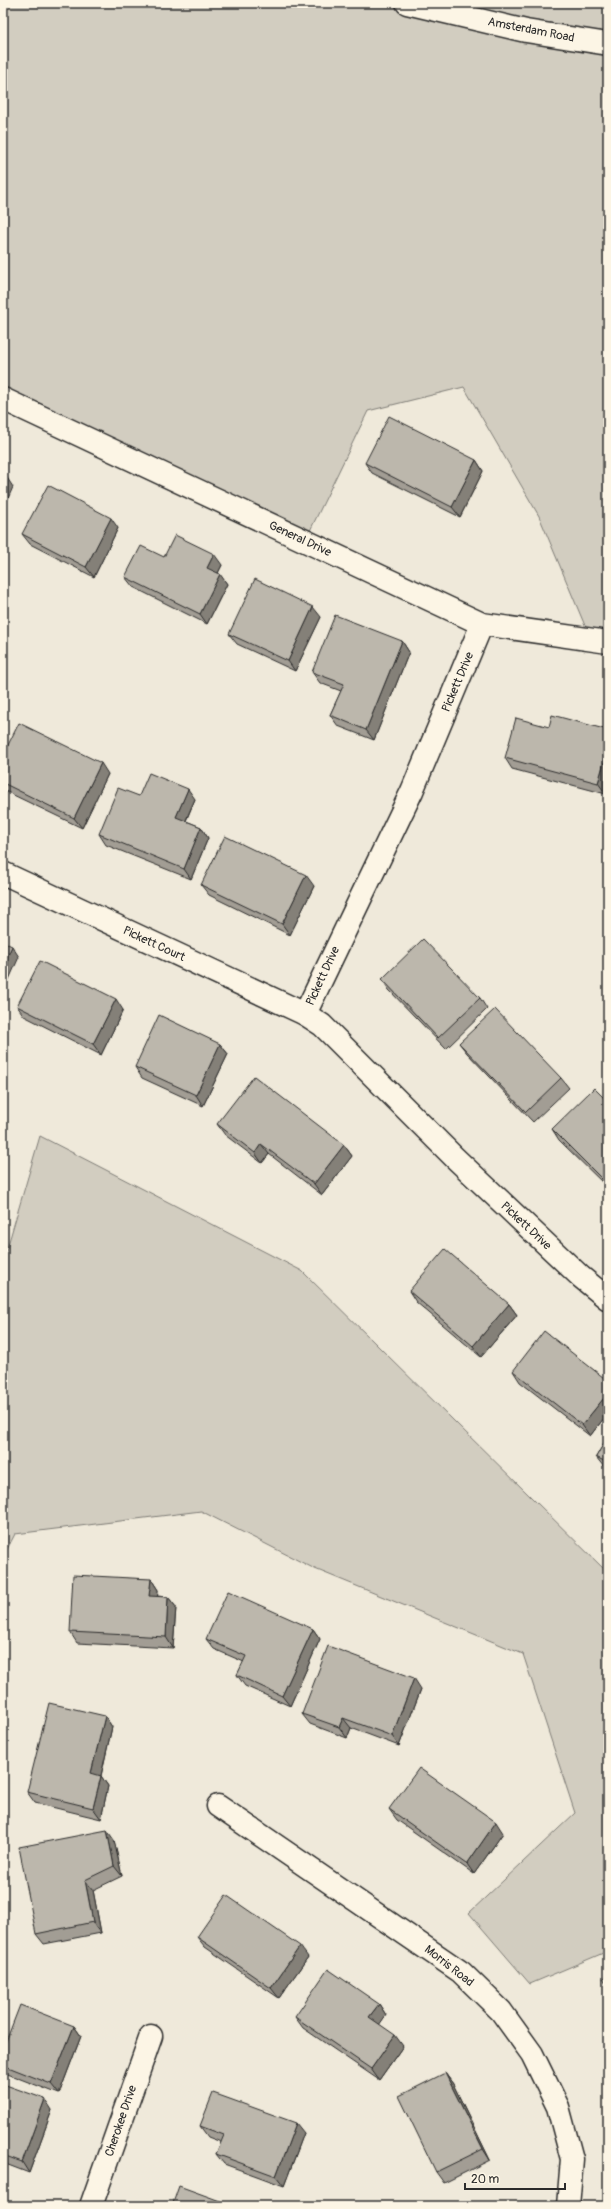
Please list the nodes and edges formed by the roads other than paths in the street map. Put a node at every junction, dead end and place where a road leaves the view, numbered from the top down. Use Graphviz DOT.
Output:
graph roads {
  1 [pos="407,3"];
  2 [pos="608,44"];
  3 [pos="3,399"];
  4 [pos="482,624"];
  5 [pos="608,642"];
  6 [pos="3,873"];
  7 [pos="305,1014"];
  8 [pos="608,1299"];
  9 [pos="218,1806"];
  10 [pos="151,2036"];
  11 [pos="91,2206"];
  12 [pos="568,2206"];
  1 -- 2 [label="street, Amsterdam Road"];
  3 -- 4 [label="street, General Drive"];
  4 -- 5 [label="street, General Drive"];
  4 -- 7 [label="street, Pickett Drive"];
  6 -- 7 [label="street, Pickett Court"];
  7 -- 8 [label="street, Pickett Drive"];
  9 -- 12 [label="street, Morris Road"];
  10 -- 11 [label="street, Cherokee Drive"];
}
